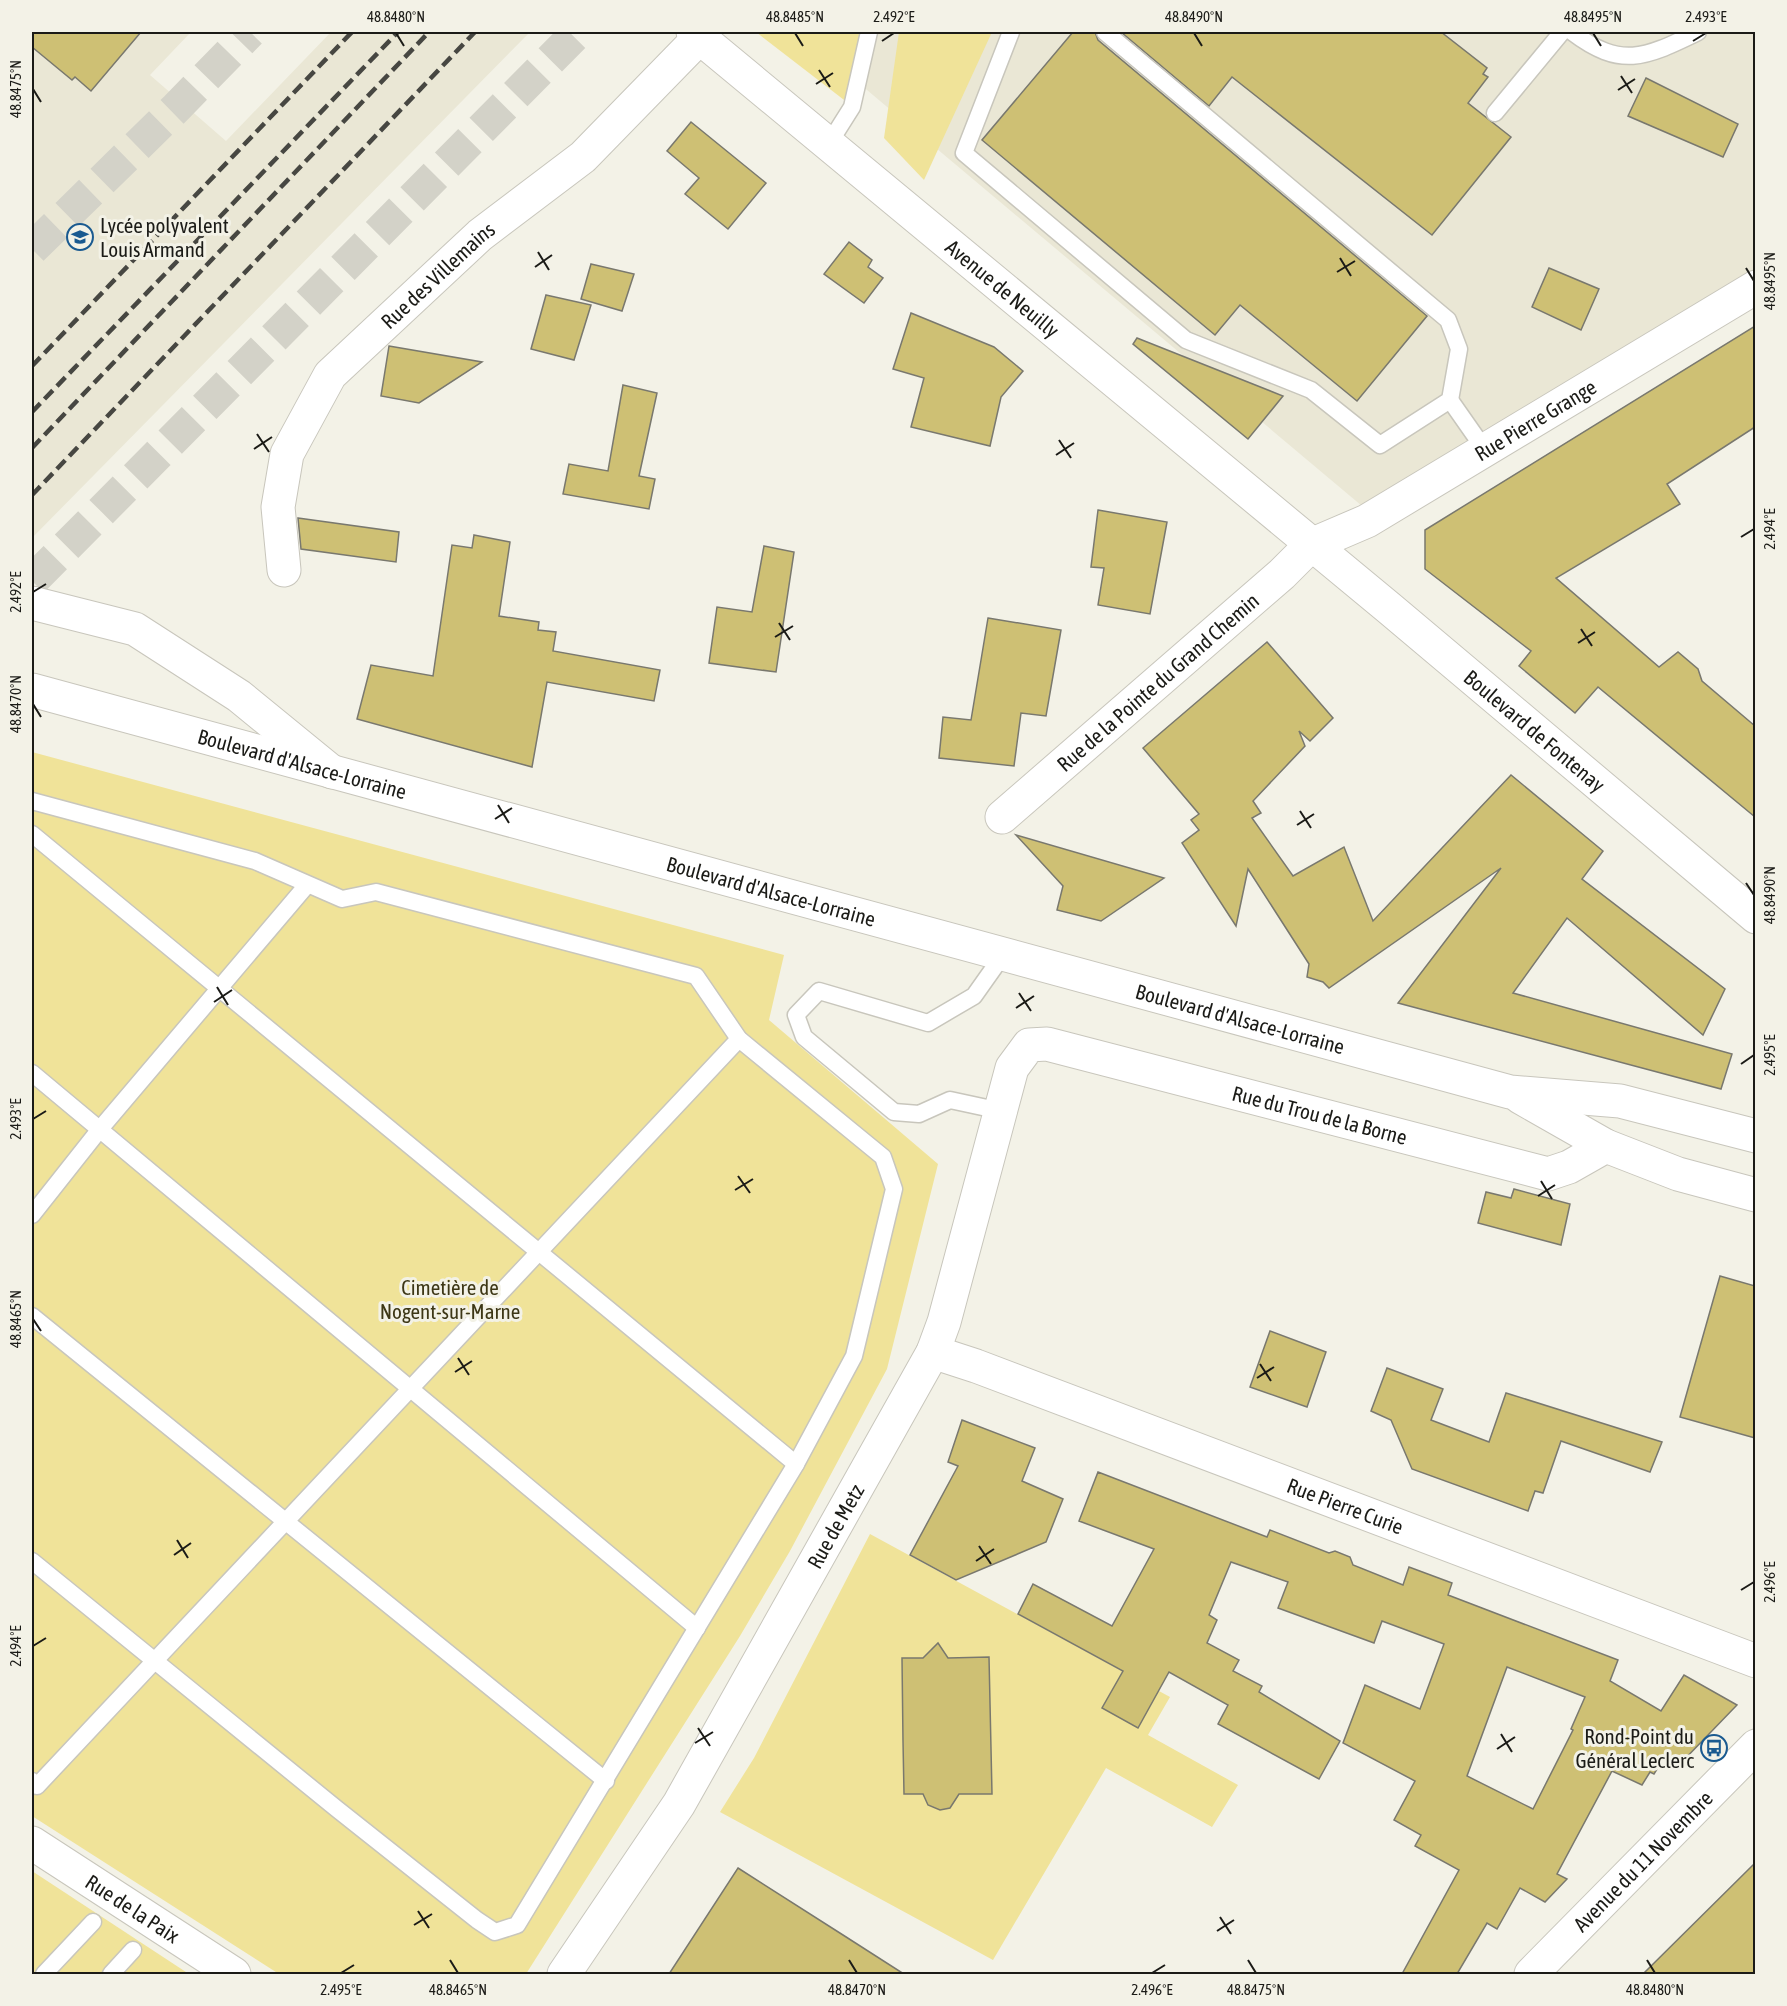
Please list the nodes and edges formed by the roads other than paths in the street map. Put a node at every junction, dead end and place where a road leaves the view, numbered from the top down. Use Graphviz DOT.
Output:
graph roads {
  1 [pos="869,32"];
  2 [pos="1011,32"];
  3 [pos="1105,32"];
  4 [pos="1562,32"];
  5 [pos="1572,32"];
  6 [pos="1698,32"];
  7 [pos="697,34"];
  8 [pos="1495,113"];
  9 [pos="828,145"];
  10 [pos="1755,287"];
  11 [pos="1450,400"];
  12 [pos="1485,450"];
  13 [pos="1311,545"];
  14 [pos="284,570"];
  15 [pos="32,603"];
  16 [pos="32,690"];
  17 [pos="332,772"];
  18 [pos="32,801"];
  19 [pos="1002,818"];
  20 [pos="32,834"];
  21 [pos="307,885"];
  22 [pos="1755,917"];
  23 [pos="1003,955"];
  24 [pos="219,988"];
  25 [pos="739,1039"];
  26 [pos="1029,1045"];
  27 [pos="32,1073"];
  28 [pos="1510,1092"];
  29 [pos="1001,1111"];
  30 [pos="100,1129"];
  31 [pos="1755,1136"];
  32 [pos="1606,1146"];
  33 [pos="1755,1195"];
  34 [pos="32,1215"];
  35 [pos="539,1252"];
  36 [pos="32,1316"];
  37 [pos="933,1352"];
  38 [pos="409,1390"];
  39 [pos="796,1464"];
  40 [pos="286,1521"];
  41 [pos="32,1561"];
  42 [pos="697,1628"];
  43 [pos="155,1661"];
  44 [pos="1755,1661"];
  45 [pos="1755,1746"];
  46 [pos="32,1781"];
  47 [pos="606,1781"];
  48 [pos="32,1843"];
  49 [pos="93,1922"];
  50 [pos="133,1950"];
  51 [pos="44,1974"];
  52 [pos="111,1974"];
  53 [pos="234,1974"];
  54 [pos="564,1974"];
  55 [pos="1531,1974"];
  1 -- 9 [label="lane"];
  2 -- 11 [label="lane"];
  3 -- 11 [label="lane"];
  4 -- 8 [label="lane"];
  5 -- 6 [label="lane"];
  7 -- 9 [label="street, Avenue de Neuilly"];
  7 -- 14 [label="street, Rue des Villemains"];
  9 -- 13 [label="street, Avenue de Neuilly"];
  10 -- 12 [label="street, Rue Pierre Grange"];
  11 -- 12 [label="lane"];
  12 -- 13 [label="street, Rue Pierre Grange"];
  13 -- 19 [label="street, Rue de la Pointe du Grand Chemin"];
  13 -- 22 [label="street, Boulevard de Fontenay"];
  15 -- 17 [label="street"];
  16 -- 17 [label="street, Boulevard d'Alsace-Lorraine"];
  17 -- 23 [label="street, Boulevard d'Alsace-Lorraine"];
  18 -- 21 [label="lane"];
  20 -- 24 [label="lane"];
  21 -- 24 [label="lane"];
  21 -- 25 [label="lane"];
  23 -- 28 [label="street, Boulevard d'Alsace-Lorraine"];
  23 -- 29 [label="lane"];
  24 -- 30 [label="lane"];
  24 -- 35 [label="lane"];
  25 -- 35 [label="lane"];
  25 -- 39 [label="lane"];
  26 -- 29 [label="street, Rue de Metz"];
  26 -- 32 [label="street, Rue du Trou de la Borne"];
  27 -- 30 [label="lane"];
  28 -- 31 [label="street, Boulevard d'Alsace-Lorraine"];
  28 -- 32 [label="street, Boulevard d'Alsace-Lorraine"];
  29 -- 37 [label="street, Rue de Metz"];
  30 -- 34 [label="lane"];
  30 -- 38 [label="lane"];
  32 -- 33 [label="street, Boulevard d'Alsace-Lorraine"];
  35 -- 38 [label="lane"];
  35 -- 39 [label="lane"];
  36 -- 40 [label="lane"];
  37 -- 44 [label="street, Rue Pierre Curie"];
  37 -- 54 [label="street, Rue de Metz"];
  38 -- 40 [label="lane"];
  38 -- 42 [label="lane"];
  39 -- 42 [label="lane"];
  40 -- 43 [label="lane"];
  40 -- 47 [label="lane"];
  41 -- 43 [label="lane"];
  42 -- 47 [label="lane"];
  43 -- 46 [label="lane"];
  43 -- 47 [label="lane"];
  45 -- 55 [label="street, Avenue du 11 Novembre"];
  48 -- 53 [label="street, Rue de la Paix"];
  49 -- 51 [label="lane"];
  50 -- 52 [label="lane"];
}
